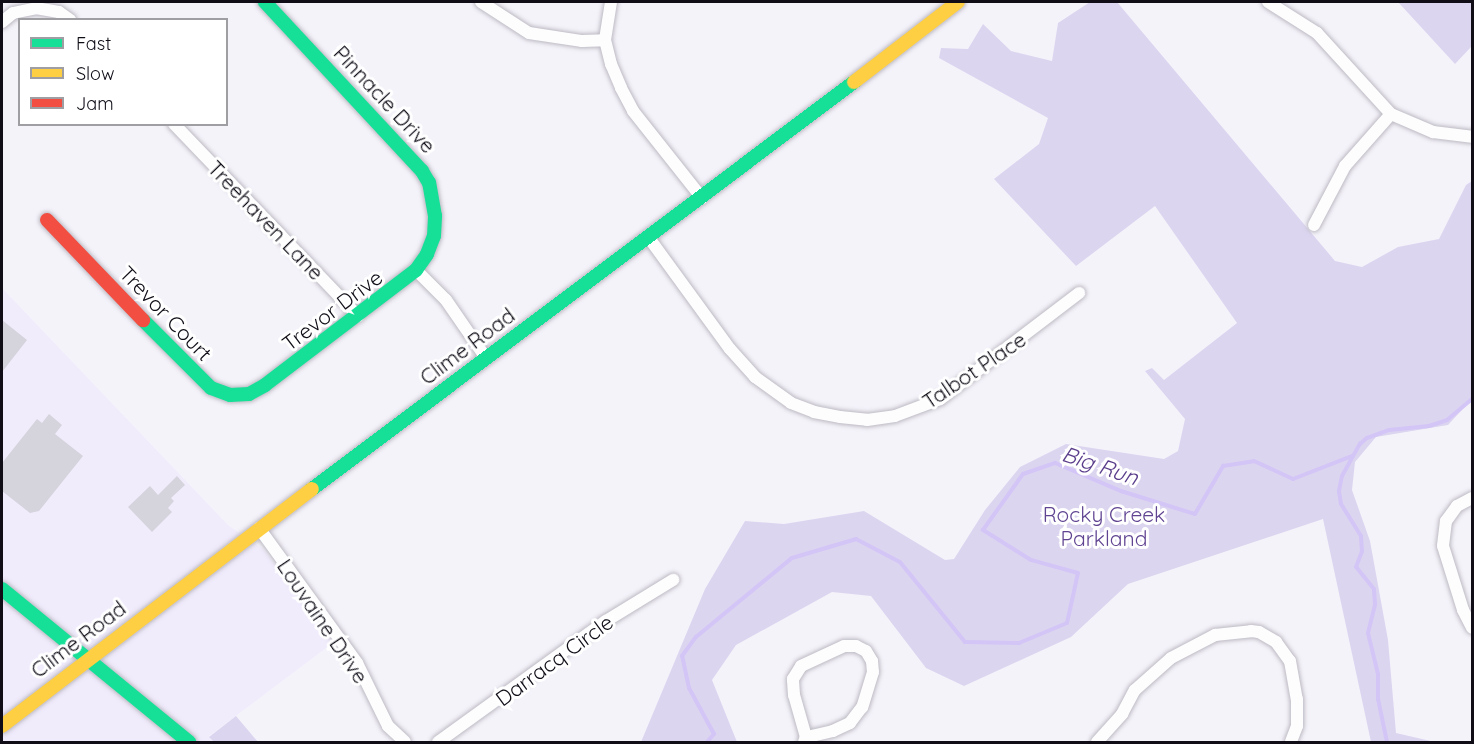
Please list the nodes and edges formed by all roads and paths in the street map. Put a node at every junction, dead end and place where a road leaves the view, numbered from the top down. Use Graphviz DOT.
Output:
graph roads {
  1 [pos="265,2"];
  2 [pos="481,2"];
  3 [pos="611,2"];
  4 [pos="958,2"];
  5 [pos="1268,2"];
  6 [pos="67,18"];
  7 [pos="2,22"];
  8 [pos="605,40"];
  9 [pos="1391,114"];
  10 [pos="176,126"];
  11 [pos="1473,136"];
  12 [pos="702,198"];
  13 [pos="47,220"];
  14 [pos="1314,225"];
  15 [pos="649,238"];
  16 [pos="416,270"];
  17 [pos="1079,293"];
  18 [pos="358,316"];
  19 [pos="486,358"];
  20 [pos="271,381"];
  21 [pos="1473,498"];
  22 [pos="259,528"];
  23 [pos="673,580"];
  24 [pos="2,589"];
  25 [pos="1473,628"];
  26 [pos="87,658"];
  27 [pos="2,726"];
  28 [pos="805,740"];
  29 [pos="189,742"];
  30 [pos="405,742"];
  31 [pos="438,742"];
  32 [pos="1097,742"];
  33 [pos="1291,742"];
  1 -- 16 [label="main road, Pinnacle Drive"];
  2 -- 8 [label="street"];
  3 -- 8 [label="street"];
  4 -- 12 [label="main road, Clime Road"];
  5 -- 9 [label="street"];
  6 -- 7 [label="street"];
  8 -- 12 [label="street"];
  9 -- 11 [label="street"];
  9 -- 14 [label="street"];
  10 -- 18 [label="street, Treehaven Lane"];
  12 -- 15 [label="main road, Clime Road"];
  13 -- 20 [label="main road, Trevor Court"];
  15 -- 17 [label="street, Talbot Place"];
  15 -- 19 [label="main road, Clime Road"];
  16 -- 18 [label="main road, Trevor Drive"];
  16 -- 19 [label="street"];
  18 -- 20 [label="main road, Trevor Drive"];
  19 -- 22 [label="main road, Clime Road"];
  21 -- 25 [label="street"];
  22 -- 26 [label="main road, Clime Road"];
  22 -- 30 [label="street, Louvaine Drive"];
  23 -- 31 [label="street, Darracq Circle"];
  24 -- 26 [label="main road"];
  26 -- 27 [label="main road, Clime Road"];
  26 -- 29 [label="main road"];
  28 -- 28 [label="street"];
  32 -- 33 [label="street"];
}
